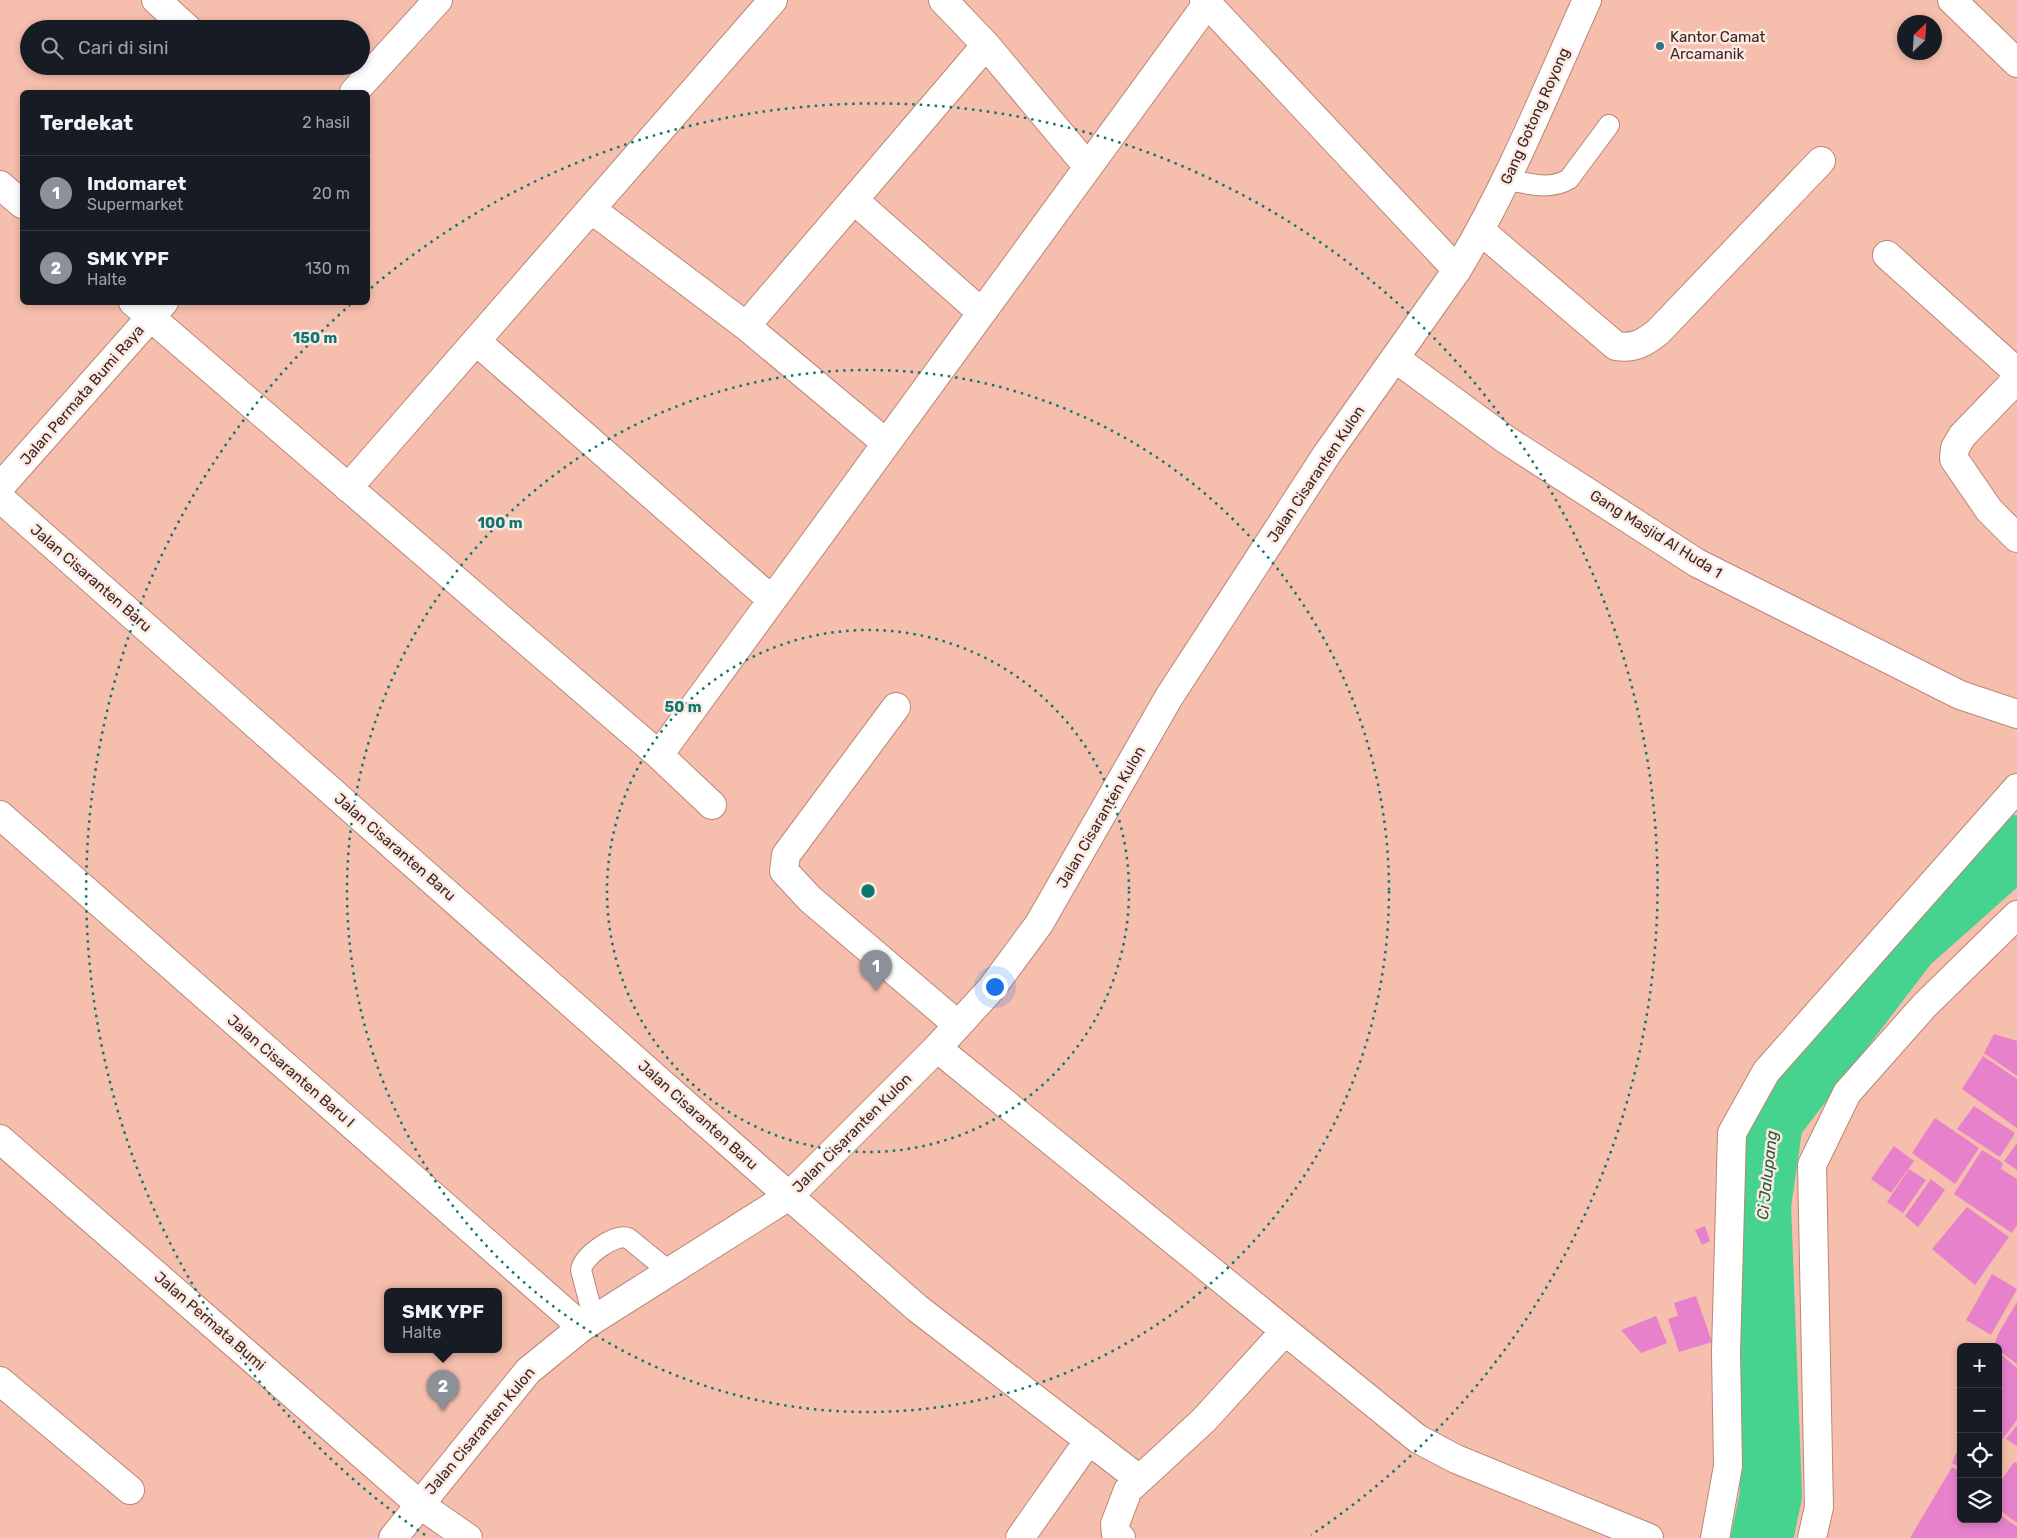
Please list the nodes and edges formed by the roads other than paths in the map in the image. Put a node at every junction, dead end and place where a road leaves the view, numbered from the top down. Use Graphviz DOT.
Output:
graph roads {
  1 [pos="156,0"];
  2 [pos="438,0"];
  3 [pos="772,0"];
  4 [pos="943,0"];
  5 [pos="1587,0"];
  6 [pos="1952,0"];
  7 [pos="1205,2"];
  8 [pos="178,20"];
  9 [pos="986,45"];
  10 [pos="2017,63"];
  11 [pos="370,74"];
  12 [pos="370,75"];
  13 [pos="356,90"];
  14 [pos="1609,125"];
  15 [pos="1821,161"];
  16 [pos="1088,167"];
  17 [pos="1506,180"];
  18 [pos="0,184"];
  19 [pos="854,200"];
  20 [pos="20,202"];
  21 [pos="591,209"];
  22 [pos="1481,230"];
  23 [pos="1887,255"];
  24 [pos="1457,270"];
  25 [pos="149,308"];
  26 [pos="981,312"];
  27 [pos="746,326"];
  28 [pos="476,341"];
  29 [pos="1395,358"];
  30 [pos="2017,372"];
  31 [pos="2017,379"];
  32 [pos="886,443"];
  33 [pos="0,487"];
  34 [pos="348,488"];
  35 [pos="0,498"];
  36 [pos="2017,538"];
  37 [pos="772,600"];
  38 [pos="896,707"];
  39 [pos="2017,714"];
  40 [pos="659,754"];
  41 [pos="2017,788"];
  42 [pos="712,805"];
  43 [pos="0,815"];
  44 [pos="2017,915"];
  45 [pos="958,1026"];
  46 [pos="937,1048"];
  47 [pos="0,1139"];
  48 [pos="789,1196"];
  49 [pos="670,1272"];
  50 [pos="588,1324"];
  51 [pos="1285,1331"];
  52 [pos="0,1381"];
  53 [pos="1089,1440"];
  54 [pos="1140,1479"];
  55 [pos="130,1490"];
  56 [pos="419,1504"];
  57 [pos="393,1538"];
  58 [pos="468,1538"];
  59 [pos="1020,1538"];
  60 [pos="1121,1538"];
  61 [pos="1649,1538"];
  62 [pos="1714,1538"];
  63 [pos="1812,1538"];
  1 -- 8 [label="street"];
  2 -- 11 [label="street"];
  3 -- 21 [label="street"];
  4 -- 9 [label="street"];
  5 -- 17 [label="street, Gang Gotong Royong"];
  6 -- 10 [label="street"];
  7 -- 16 [label="street"];
  7 -- 24 [label="street"];
  9 -- 16 [label="street"];
  9 -- 19 [label="street"];
  12 -- 13 [label="street"];
  14 -- 17 [label="lane"];
  15 -- 22 [label="street"];
  16 -- 26 [label="street"];
  17 -- 22 [label="street, Gang Gotong Royong"];
  18 -- 20 [label="street"];
  19 -- 26 [label="street"];
  19 -- 27 [label="street"];
  21 -- 27 [label="street"];
  21 -- 28 [label="street"];
  22 -- 24 [label="street, Gang Gotong Royong"];
  23 -- 30 [label="street"];
  24 -- 29 [label="street, Jalan Cisaranten Kulon"];
  25 -- 33 [label="street, Jalan Permata Bumi Raya"];
  25 -- 34 [label="street"];
  26 -- 32 [label="street"];
  27 -- 32 [label="street"];
  28 -- 34 [label="street"];
  28 -- 37 [label="street"];
  29 -- 39 [label="street, Gang Masjid Al Huda 1"];
  29 -- 45 [label="street, Jalan Cisaranten Kulon"];
  31 -- 36 [label="street"];
  32 -- 37 [label="street"];
  34 -- 40 [label="street"];
  35 -- 48 [label="street, Jalan Cisaranten Baru"];
  37 -- 40 [label="street"];
  38 -- 45 [label="street"];
  40 -- 42 [label="street"];
  41 -- 62 [label="street"];
  43 -- 50 [label="street, Jalan Cisaranten Baru I"];
  44 -- 63 [label="street"];
  45 -- 46 [label="street, Jalan Cisaranten Kulon"];
  46 -- 48 [label="street, Jalan Cisaranten Kulon"];
  46 -- 51 [label="street"];
  47 -- 56 [label="street, Jalan Permata Bumi"];
  48 -- 49 [label="street, Jalan Cisaranten Kulon"];
  48 -- 53 [label="street, Jalan Cisaranten Baru"];
  49 -- 50 [label="street, Jalan Cisaranten Kulon"];
  49 -- 50 [label="lane"];
  50 -- 56 [label="street, Jalan Cisaranten Kulon"];
  51 -- 54 [label="street"];
  51 -- 61 [label="street"];
  52 -- 55 [label="street"];
  53 -- 54 [label="street, Jalan Cisaranten Baru"];
  53 -- 59 [label="street"];
  54 -- 60 [label="street"];
  56 -- 57 [label="street, Jalan Cisaranten Kulon"];
  56 -- 58 [label="street, Jalan Permata Bumi"];
}
